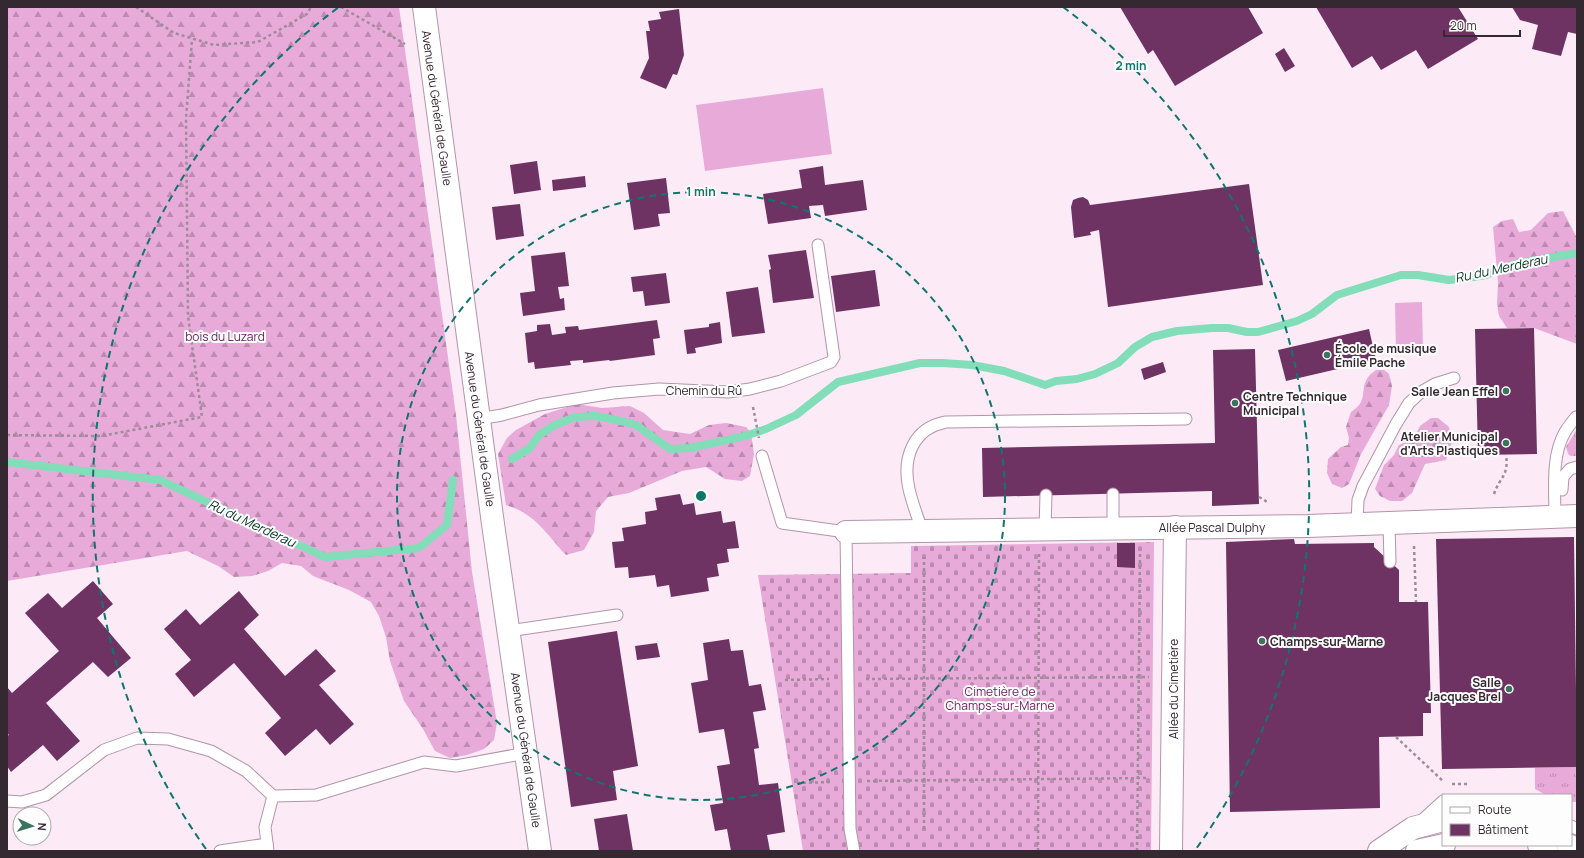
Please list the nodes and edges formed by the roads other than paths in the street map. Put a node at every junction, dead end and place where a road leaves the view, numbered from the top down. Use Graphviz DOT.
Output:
graph roads {
  1 [pos="424,7"];
  2 [pos="818,245"];
  3 [pos="1454,378"];
  4 [pos="1576,417"];
  5 [pos="479,419"];
  6 [pos="1186,419"];
  7 [pos="762,456"];
  8 [pos="1577,467"];
  9 [pos="1113,494"];
  10 [pos="1046,495"];
  11 [pos="1565,517"];
  12 [pos="1389,523"];
  13 [pos="1356,524"];
  14 [pos="1175,527"];
  15 [pos="1113,528"];
  16 [pos="1042,529"];
  17 [pos="922,531"];
  18 [pos="846,532"];
  19 [pos="1390,562"];
  20 [pos="617,615"];
  21 [pos="508,631"];
  22 [pos="526,753"];
  23 [pos="273,796"];
  24 [pos="7,801"];
  25 [pos="1442,802"];
  26 [pos="1442,820"];
  27 [pos="1413,828"];
  28 [pos="1442,845"];
  29 [pos="268,848"];
  30 [pos="220,851"];
  31 [pos="540,851"];
  32 [pos="854,851"];
  33 [pos="1171,851"];
  34 [pos="1378,851"];
  35 [pos="1417,851"];
  1 -- 5 [label="street, Avenue du Général de Gaulle"];
  2 -- 5 [label="lane, Chemin du Rû"];
  3 -- 13 [label="lane"];
  4 -- 11 [label="lane"];
  5 -- 21 [label="street, Avenue du Général de Gaulle"];
  6 -- 17 [label="lane"];
  7 -- 18 [label="lane"];
  8 -- 11 [label="lane"];
  9 -- 15 [label="lane"];
  10 -- 16 [label="lane"];
  11 -- 12 [label="street, Allée Pascal Dulphy"];
  12 -- 13 [label="street, Allée Pascal Dulphy"];
  12 -- 19 [label="lane"];
  13 -- 14 [label="street, Allée Pascal Dulphy"];
  14 -- 15 [label="street, Allée Pascal Dulphy"];
  14 -- 33 [label="street, Allée du Cimetière"];
  15 -- 16 [label="street, Allée Pascal Dulphy"];
  16 -- 17 [label="street, Allée Pascal Dulphy"];
  17 -- 18 [label="street, Allée Pascal Dulphy"];
  18 -- 32 [label="lane"];
  20 -- 21 [label="lane"];
  21 -- 22 [label="street, Avenue du Général de Gaulle"];
  22 -- 23 [label="lane"];
  22 -- 31 [label="street, Avenue du Général de Gaulle"];
  23 -- 24 [label="lane"];
  23 -- 29 [label="lane"];
  25 -- 27 [label="lane"];
  26 -- 27 [label="street"];
  27 -- 34 [label="street"];
  28 -- 35 [label="street"];
  29 -- 30 [label="lane"];
}
